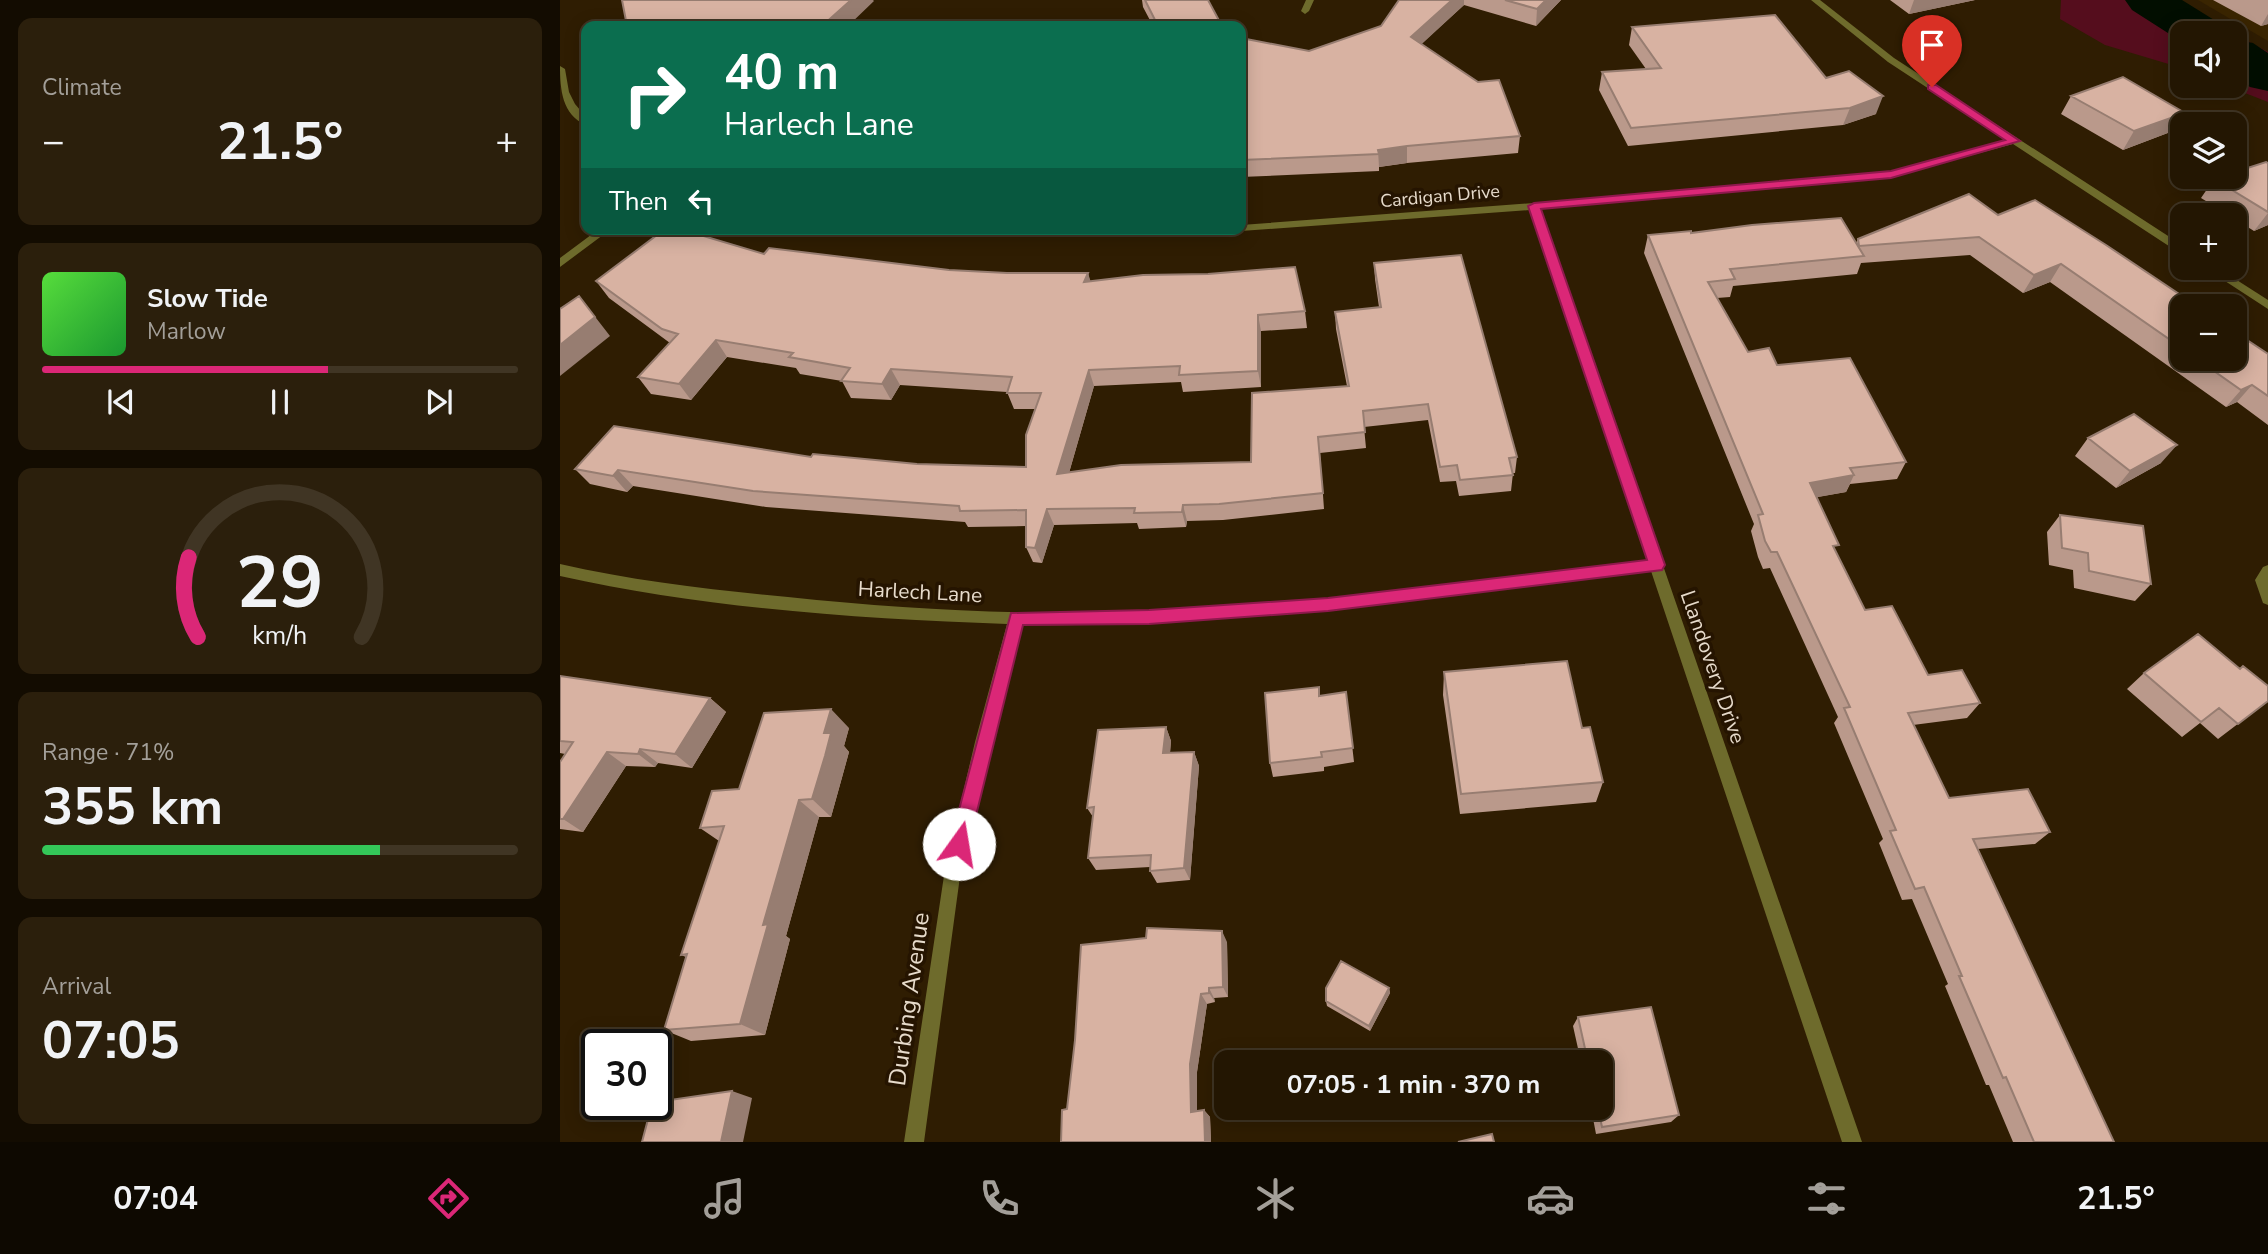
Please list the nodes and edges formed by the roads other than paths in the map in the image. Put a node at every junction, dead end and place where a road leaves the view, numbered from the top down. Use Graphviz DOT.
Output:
graph roads {
  1 [pos="1310,0"];
  2 [pos="1815,0"];
  3 [pos="1305,11"];
  4 [pos="560,69"];
  5 [pos="581,116"];
  6 [pos="2014,141"];
  7 [pos="1534,206"];
  8 [pos="1246,228"];
  9 [pos="598,235"];
  10 [pos="2170,242"];
  11 [pos="560,263"];
  12 [pos="2229,280"];
  13 [pos="2268,305"];
  14 [pos="1657,565"];
  15 [pos="560,570"];
  16 [pos="2268,571"];
  17 [pos="2268,599"];
  18 [pos="1016,618"];
  19 [pos="914,1142"];
  20 [pos="1852,1142"];
  1 -- 3 [label="street"];
  2 -- 6 [label="street"];
  4 -- 5 [label="street"];
  6 -- 7 [label="street, Cardigan Drive"];
  6 -- 10 [label="street"];
  7 -- 8 [label="street, Cardigan Drive"];
  7 -- 14 [label="street, Llandovery Drive"];
  9 -- 11 [label="street"];
  12 -- 13 [label="street"];
  14 -- 18 [label="street, Harlech Lane"];
  14 -- 20 [label="street, Llandovery Drive"];
  15 -- 18 [label="street, Harlech Lane"];
  16 -- 17 [label="street"];
  18 -- 19 [label="street, Durbing Avenue"];
}
